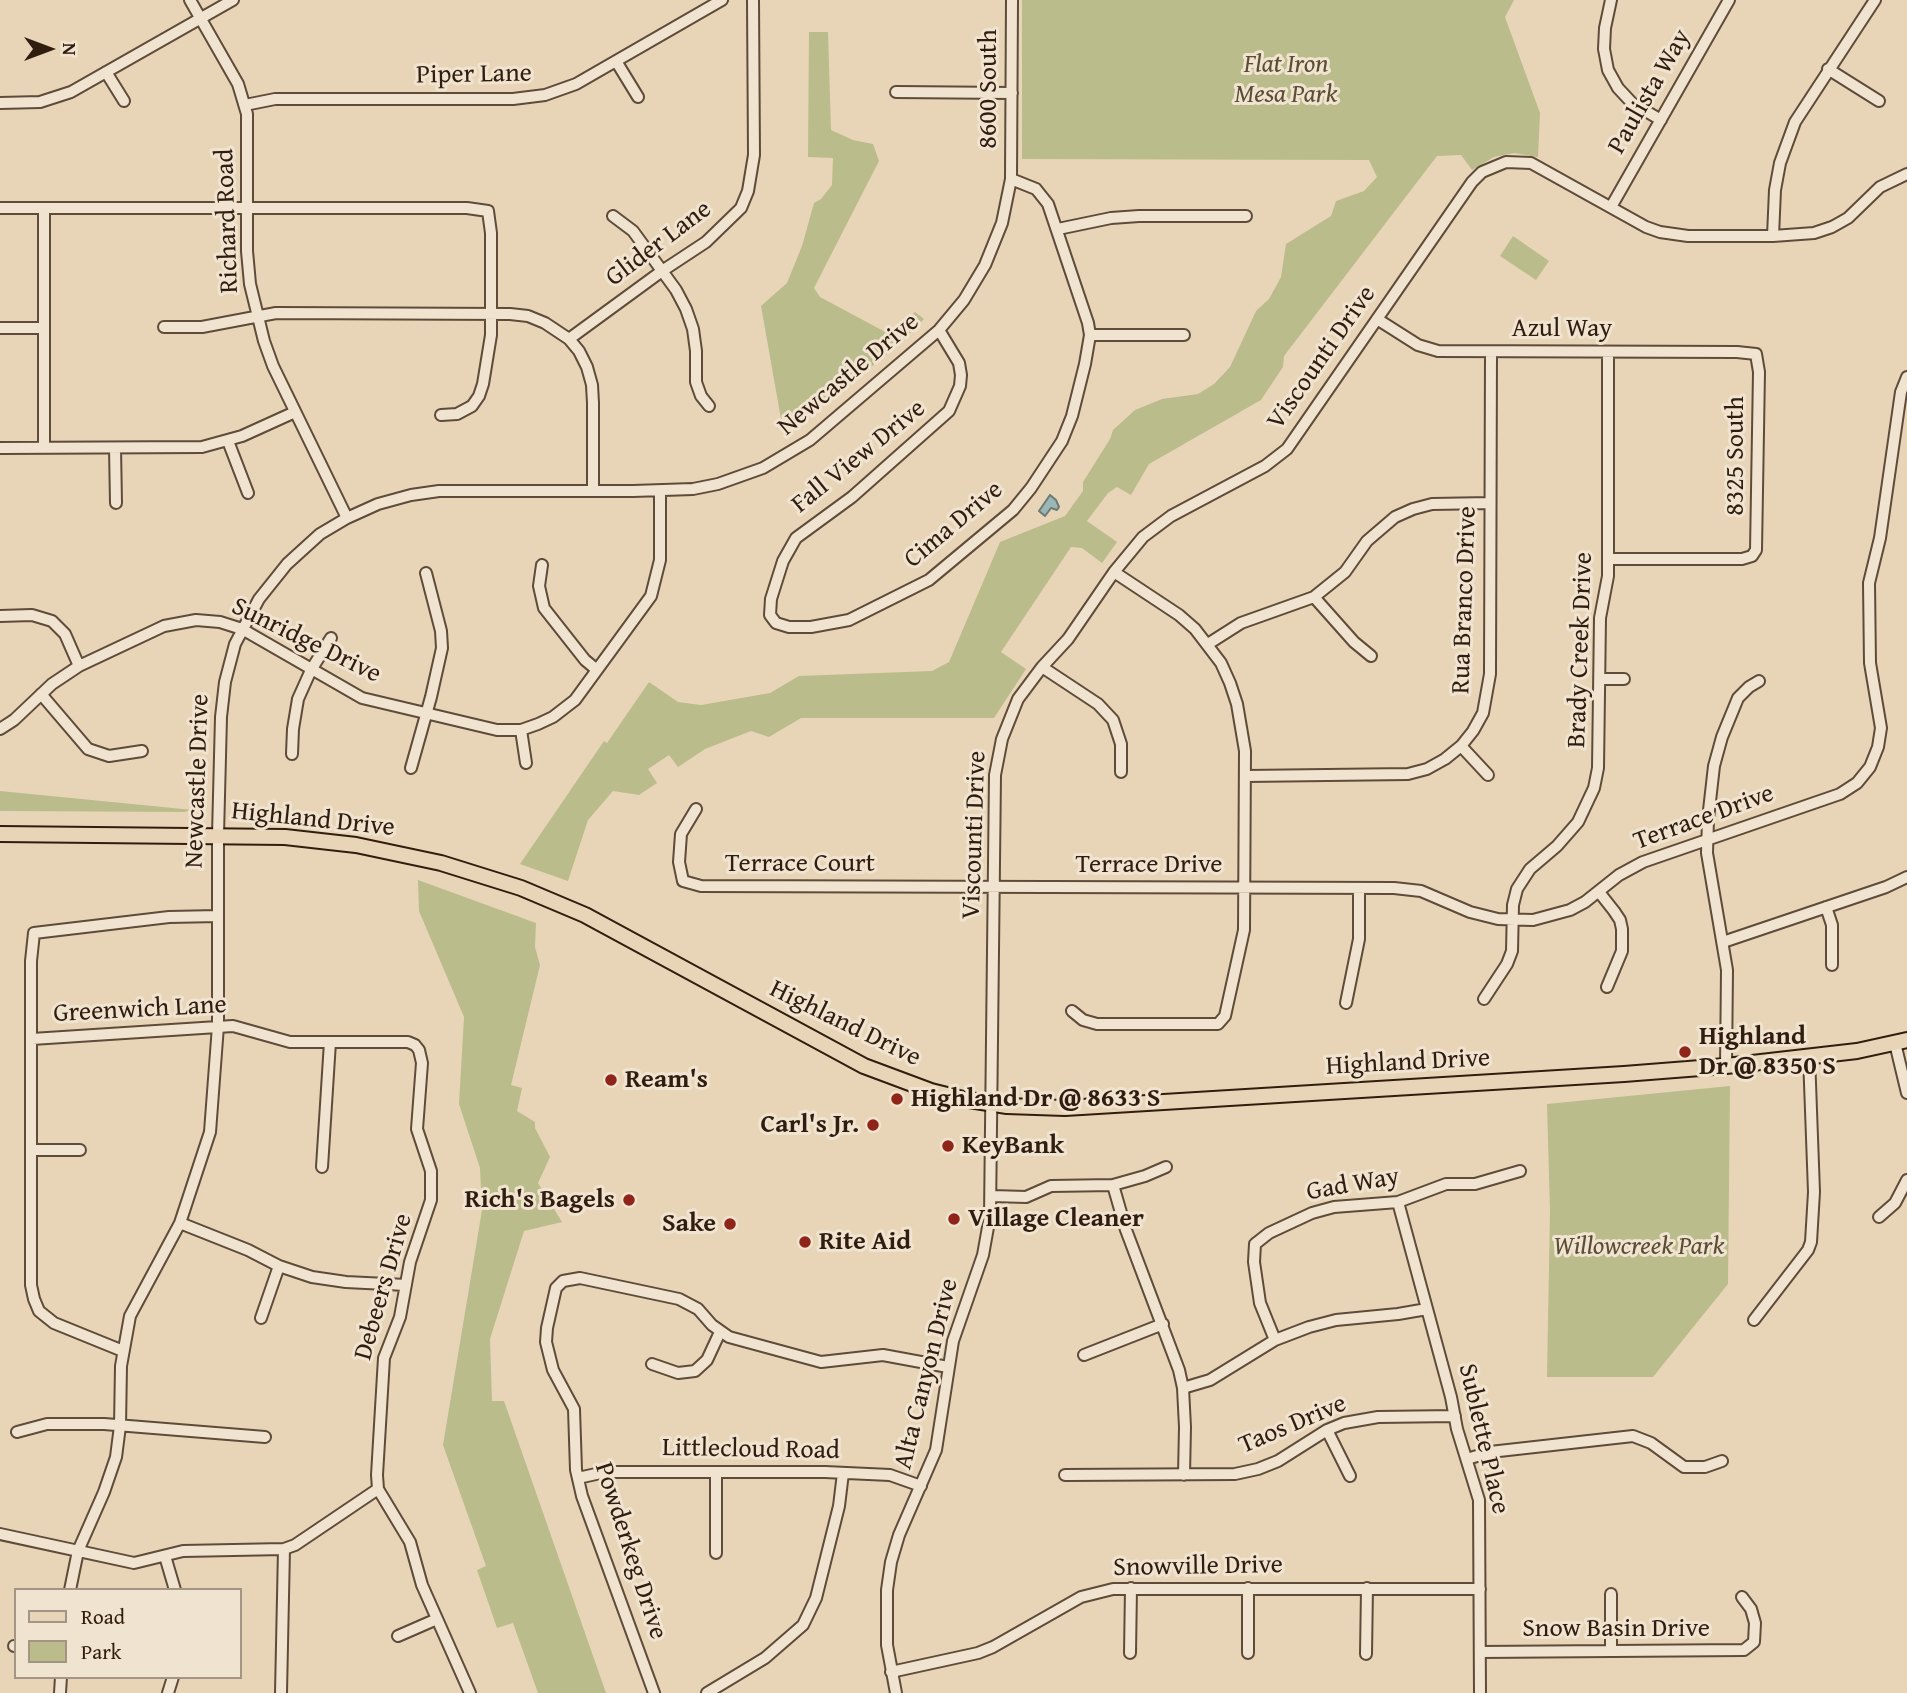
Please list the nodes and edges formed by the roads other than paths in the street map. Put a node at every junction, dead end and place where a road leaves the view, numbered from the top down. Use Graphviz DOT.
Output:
graph roads {
  1 [pos="190,0"];
  2 [pos="233,0"];
  3 [pos="722,0"];
  4 [pos="753,0"];
  5 [pos="1012,0"];
  6 [pos="1611,0"];
  7 [pos="1729,0"];
  8 [pos="1875,0"];
  9 [pos="201,18"];
  10 [pos="616,61"];
  11 [pos="1828,69"];
  12 [pos="106,72"];
  13 [pos="896,92"];
  14 [pos="1012,93"];
  15 [pos="638,97"];
  16 [pos="124,101"];
  17 [pos="1879,102"];
  18 [pos="0,103"];
  19 [pos="245,105"];
  20 [pos="1661,120"];
  21 [pos="1907,174"];
  22 [pos="1011,179"];
  23 [pos="1611,207"];
  24 [pos="0,208"];
  25 [pos="44,208"];
  26 [pos="247,208"];
  27 [pos="613,216"];
  28 [pos="1246,216"];
  29 [pos="1058,229"];
  30 [pos="1773,236"];
  31 [pos="662,271"];
  32 [pos="492,313"];
  33 [pos="257,316"];
  34 [pos="1377,318"];
  35 [pos="164,327"];
  36 [pos="0,328"];
  37 [pos="44,328"];
  38 [pos="939,330"];
  39 [pos="1090,335"];
  40 [pos="1184,335"];
  41 [pos="569,339"];
  42 [pos="1491,352"];
  43 [pos="1608,352"];
  44 [pos="1756,354"];
  45 [pos="1907,377"];
  46 [pos="709,406"];
  47 [pos="295,412"];
  48 [pos="441,415"];
  49 [pos="228,442"];
  50 [pos="0,448"];
  51 [pos="44,448"];
  52 [pos="115,448"];
  53 [pos="593,491"];
  54 [pos="660,491"];
  55 [pos="248,493"];
  56 [pos="116,503"];
  57 [pos="1490,503"];
  58 [pos="347,518"];
  59 [pos="1608,559"];
  60 [pos="542,565"];
  61 [pos="1114,572"];
  62 [pos="426,573"];
  63 [pos="1314,597"];
  64 [pos="0,616"];
  65 [pos="771,620"];
  66 [pos="242,629"];
  67 [pos="331,638"];
  68 [pos="1208,644"];
  69 [pos="1370,656"];
  70 [pos="79,666"];
  71 [pos="1042,667"];
  72 [pos="311,670"];
  73 [pos="597,670"];
  74 [pos="1600,679"];
  75 [pos="1625,679"];
  76 [pos="1759,681"];
  77 [pos="41,694"];
  78 [pos="427,715"];
  79 [pos="0,729"];
  80 [pos="521,730"];
  81 [pos="1461,746"];
  82 [pos="142,751"];
  83 [pos="292,754"];
  84 [pos="526,763"];
  85 [pos="411,768"];
  86 [pos="1121,772"];
  87 [pos="1488,775"];
  88 [pos="1246,776"];
  89 [pos="696,809"];
  90 [pos="0,834"];
  91 [pos="218,835"];
  92 [pos="1707,840"];
  93 [pos="1907,877"];
  94 [pos="994,888"];
  95 [pos="1245,888"];
  96 [pos="1359,888"];
  97 [pos="1599,892"];
  98 [pos="1826,907"];
  99 [pos="218,916"];
  100 [pos="1513,921"];
  101 [pos="1723,942"];
  102 [pos="1832,965"];
  103 [pos="1607,987"];
  104 [pos="1484,999"];
  105 [pos="1346,1003"];
  106 [pos="1072,1012"];
  107 [pos="218,1026"];
  108 [pos="32,1039"];
  109 [pos="330,1042"];
  110 [pos="1901,1042"];
  111 [pos="415,1045"];
  112 [pos="1809,1056"];
  113 [pos="1726,1066"];
  114 [pos="1907,1093"];
  115 [pos="992,1104"];
  116 [pos="31,1150"];
  117 [pos="80,1150"];
  118 [pos="322,1167"];
  119 [pos="1166,1167"];
  120 [pos="1520,1171"];
  121 [pos="1907,1180"];
  122 [pos="1112,1185"];
  123 [pos="992,1196"];
  124 [pos="1398,1202"];
  125 [pos="1879,1217"];
  126 [pos="180,1223"];
  127 [pos="279,1266"];
  128 [pos="406,1285"];
  129 [pos="1427,1309"];
  130 [pos="261,1318"];
  131 [pos="1754,1320"];
  132 [pos="1163,1324"];
  133 [pos="720,1332"];
  134 [pos="1275,1340"];
  135 [pos="123,1350"];
  136 [pos="1084,1355"];
  137 [pos="652,1364"];
  138 [pos="948,1367"];
  139 [pos="1183,1388"];
  140 [pos="1455,1416"];
  141 [pos="120,1426"];
  142 [pos="1327,1430"];
  143 [pos="17,1432"];
  144 [pos="265,1437"];
  145 [pos="1467,1459"];
  146 [pos="1722,1461"];
  147 [pos="716,1472"];
  148 [pos="843,1473"];
  149 [pos="1065,1475"];
  150 [pos="1184,1475"];
  151 [pos="1350,1476"];
  152 [pos="578,1478"];
  153 [pos="921,1486"];
  154 [pos="379,1489"];
  155 [pos="0,1534"];
  156 [pos="284,1549"];
  157 [pos="78,1551"];
  158 [pos="716,1553"];
  159 [pos="165,1556"];
  160 [pos="70,1588"];
  161 [pos="174,1588"];
  162 [pos="1131,1588"];
  163 [pos="1248,1588"];
  164 [pos="1367,1588"];
  165 [pos="1480,1589"];
  166 [pos="1611,1594"];
  167 [pos="1742,1597"];
  168 [pos="437,1619"];
  169 [pos="398,1636"];
  170 [pos="1611,1651"];
  171 [pos="1480,1652"];
  172 [pos="1130,1653"];
  173 [pos="1248,1653"];
  174 [pos="1366,1654"];
  175 [pos="891,1672"];
  176 [pos="281,1693"];
  177 [pos="470,1693"];
  178 [pos="654,1693"];
  179 [pos="707,1693"];
  180 [pos="896,1693"];
  181 [pos="1480,1693"];
  1 -- 9 [label="street, Richard Road"];
  2 -- 9 [label="street"];
  3 -- 10 [label="street, Piper Lane"];
  4 -- 31 [label="street, Glider Lane"];
  5 -- 14 [label="street, 8600 South"];
  6 -- 20 [label="street"];
  7 -- 20 [label="street, Paulista Way"];
  8 -- 11 [label="street"];
  9 -- 12 [label="street"];
  9 -- 19 [label="street, Richard Road"];
  10 -- 15 [label="street"];
  10 -- 19 [label="street, Piper Lane"];
  11 -- 17 [label="street"];
  11 -- 30 [label="street"];
  12 -- 16 [label="street"];
  12 -- 18 [label="street"];
  13 -- 14 [label="street"];
  14 -- 22 [label="street, 8600 South"];
  19 -- 26 [label="street, Richard Road"];
  20 -- 23 [label="street, Paulista Way"];
  21 -- 30 [label="street, Viscounti Drive"];
  22 -- 29 [label="street, Cima Drive"];
  22 -- 38 [label="street, Newcastle Drive"];
  23 -- 30 [label="street, Viscounti Drive"];
  23 -- 34 [label="street, Viscounti Drive"];
  24 -- 25 [label="street"];
  25 -- 26 [label="street"];
  25 -- 37 [label="street"];
  26 -- 32 [label="street"];
  26 -- 33 [label="street, Richard Road"];
  27 -- 31 [label="street"];
  28 -- 29 [label="street"];
  29 -- 39 [label="street, Cima Drive"];
  31 -- 41 [label="street, Glider Lane"];
  31 -- 46 [label="street"];
  32 -- 33 [label="street"];
  32 -- 41 [label="street"];
  32 -- 48 [label="street"];
  33 -- 35 [label="street"];
  33 -- 47 [label="street, Richard Road"];
  34 -- 42 [label="street, Azul Way"];
  34 -- 61 [label="street, Viscounti Drive"];
  36 -- 37 [label="street"];
  37 -- 51 [label="street"];
  38 -- 54 [label="street, Newcastle Drive"];
  38 -- 65 [label="street, Fall View Drive"];
  39 -- 40 [label="street"];
  39 -- 65 [label="street, Cima Drive"];
  41 -- 53 [label="street"];
  42 -- 43 [label="street, Azul Way"];
  42 -- 57 [label="street, Rua Branco Drive"];
  43 -- 44 [label="street, Azul Way"];
  43 -- 59 [label="street, Brady Creek Drive"];
  44 -- 59 [label="street, 8325 South"];
  45 -- 92 [label="street, Terrace Drive"];
  47 -- 49 [label="street"];
  47 -- 58 [label="street, Richard Road"];
  49 -- 52 [label="street"];
  49 -- 55 [label="street"];
  50 -- 51 [label="street"];
  51 -- 52 [label="street"];
  52 -- 56 [label="street"];
  53 -- 54 [label="street, Newcastle Drive"];
  53 -- 58 [label="street, Newcastle Drive"];
  54 -- 73 [label="street, Sunridge Drive"];
  57 -- 63 [label="street"];
  57 -- 81 [label="street, Rua Branco Drive"];
  58 -- 66 [label="street, Newcastle Drive"];
  59 -- 74 [label="street, Brady Creek Drive"];
  60 -- 73 [label="street"];
  61 -- 68 [label="street"];
  61 -- 71 [label="street, Viscounti Drive"];
  62 -- 78 [label="street"];
  63 -- 68 [label="street"];
  63 -- 69 [label="street"];
  64 -- 70 [label="street"];
  66 -- 70 [label="street, Sunridge Drive"];
  66 -- 72 [label="street, Sunridge Drive"];
  66 -- 91 [label="street, Newcastle Drive"];
  67 -- 72 [label="street"];
  68 -- 88 [label="street"];
  70 -- 77 [label="street, Sunridge Drive"];
  71 -- 86 [label="street"];
  71 -- 94 [label="street, Viscounti Drive"];
  72 -- 78 [label="street, Sunridge Drive"];
  72 -- 83 [label="street"];
  73 -- 80 [label="street, Sunridge Drive"];
  74 -- 75 [label="street"];
  74 -- 100 [label="street, Brady Creek Drive"];
  76 -- 92 [label="street"];
  77 -- 79 [label="street, Sunridge Drive"];
  77 -- 82 [label="street"];
  78 -- 80 [label="street, Sunridge Drive"];
  78 -- 85 [label="street"];
  80 -- 84 [label="street"];
  81 -- 87 [label="street"];
  81 -- 88 [label="street, Rua Branco Drive"];
  88 -- 95 [label="street"];
  89 -- 94 [label="street, Terrace Court"];
  90 -- 91 [label="main road, Highland Drive"];
  91 -- 99 [label="street, Newcastle Drive"];
  91 -- 115 [label="main road, Highland Drive"];
  92 -- 97 [label="street, Terrace Drive"];
  92 -- 101 [label="street"];
  93 -- 98 [label="street"];
  94 -- 95 [label="street, Terrace Drive"];
  94 -- 115 [label="street, Viscounti Drive"];
  95 -- 96 [label="street, Terrace Drive"];
  95 -- 106 [label="street"];
  96 -- 100 [label="street, Terrace Drive"];
  96 -- 105 [label="street"];
  97 -- 100 [label="street, Terrace Drive"];
  97 -- 103 [label="street"];
  98 -- 101 [label="street"];
  98 -- 102 [label="street"];
  99 -- 107 [label="street, Newcastle Drive"];
  99 -- 108 [label="street"];
  100 -- 104 [label="street, Brady Creek Drive"];
  101 -- 113 [label="street"];
  107 -- 108 [label="street, Greenwich Lane"];
  107 -- 109 [label="street, Greenwich Lane"];
  107 -- 126 [label="street, Newcastle Drive"];
  108 -- 116 [label="street"];
  109 -- 111 [label="street, Greenwich Lane"];
  109 -- 118 [label="street"];
  110 -- 112 [label="main road, Highland Drive"];
  110 -- 114 [label="street"];
  111 -- 128 [label="street, Debeers Drive"];
  112 -- 113 [label="main road, Highland Drive"];
  112 -- 131 [label="street"];
  113 -- 115 [label="main road, Highland Drive"];
  115 -- 123 [label="street, Alta Canyon Drive"];
  116 -- 117 [label="street"];
  116 -- 135 [label="street"];
  119 -- 122 [label="street"];
  120 -- 124 [label="street, Gad Way"];
  121 -- 125 [label="street"];
  122 -- 123 [label="street"];
  122 -- 132 [label="street"];
  123 -- 138 [label="street, Alta Canyon Drive"];
  124 -- 129 [label="street, Sublette Place"];
  124 -- 134 [label="street, Gad Way"];
  126 -- 127 [label="street"];
  126 -- 135 [label="street, Newcastle Drive"];
  127 -- 128 [label="street"];
  127 -- 130 [label="street"];
  128 -- 154 [label="street, Debeers Drive"];
  129 -- 134 [label="street"];
  129 -- 140 [label="street, Sublette Place"];
  132 -- 136 [label="street"];
  132 -- 139 [label="street"];
  133 -- 137 [label="street"];
  133 -- 138 [label="street"];
  133 -- 152 [label="street, Powderkeg Drive"];
  134 -- 139 [label="street"];
  135 -- 141 [label="street, Newcastle Drive"];
  138 -- 153 [label="street, Alta Canyon Drive"];
  139 -- 150 [label="street"];
  140 -- 142 [label="street, Taos Drive"];
  140 -- 145 [label="street, Sublette Place"];
  141 -- 143 [label="street"];
  141 -- 144 [label="street"];
  141 -- 157 [label="street, Newcastle Drive"];
  142 -- 150 [label="street, Taos Drive"];
  142 -- 151 [label="street"];
  145 -- 146 [label="street"];
  145 -- 165 [label="street, Sublette Place"];
  147 -- 148 [label="street, Littlecloud Road"];
  147 -- 152 [label="street, Littlecloud Road"];
  147 -- 158 [label="street"];
  148 -- 153 [label="street, Littlecloud Road"];
  148 -- 179 [label="street"];
  149 -- 150 [label="street, Taos Drive"];
  152 -- 178 [label="street, Powderkeg Drive"];
  153 -- 175 [label="street, Alta Canyon Drive"];
  154 -- 156 [label="street"];
  154 -- 168 [label="street, Debeers Drive"];
  155 -- 157 [label="street"];
  156 -- 159 [label="street"];
  156 -- 176 [label="street"];
  157 -- 159 [label="street"];
  157 -- 160 [label="street, Newcastle Drive"];
  159 -- 161 [label="street"];
  162 -- 163 [label="street, Snowville Drive"];
  162 -- 172 [label="street"];
  162 -- 175 [label="street, Snowville Drive"];
  163 -- 164 [label="street, Snowville Drive"];
  163 -- 173 [label="street"];
  164 -- 165 [label="street, Snowville Drive"];
  164 -- 174 [label="street"];
  165 -- 171 [label="street, Sublette Place"];
  166 -- 170 [label="street"];
  167 -- 170 [label="street, Snow Basin Drive"];
  168 -- 169 [label="street"];
  168 -- 177 [label="street, Debeers Drive"];
  170 -- 171 [label="street, Snow Basin Drive"];
  171 -- 181 [label="street, Sublette Place"];
  175 -- 180 [label="street, Alta Canyon Drive"];
}
